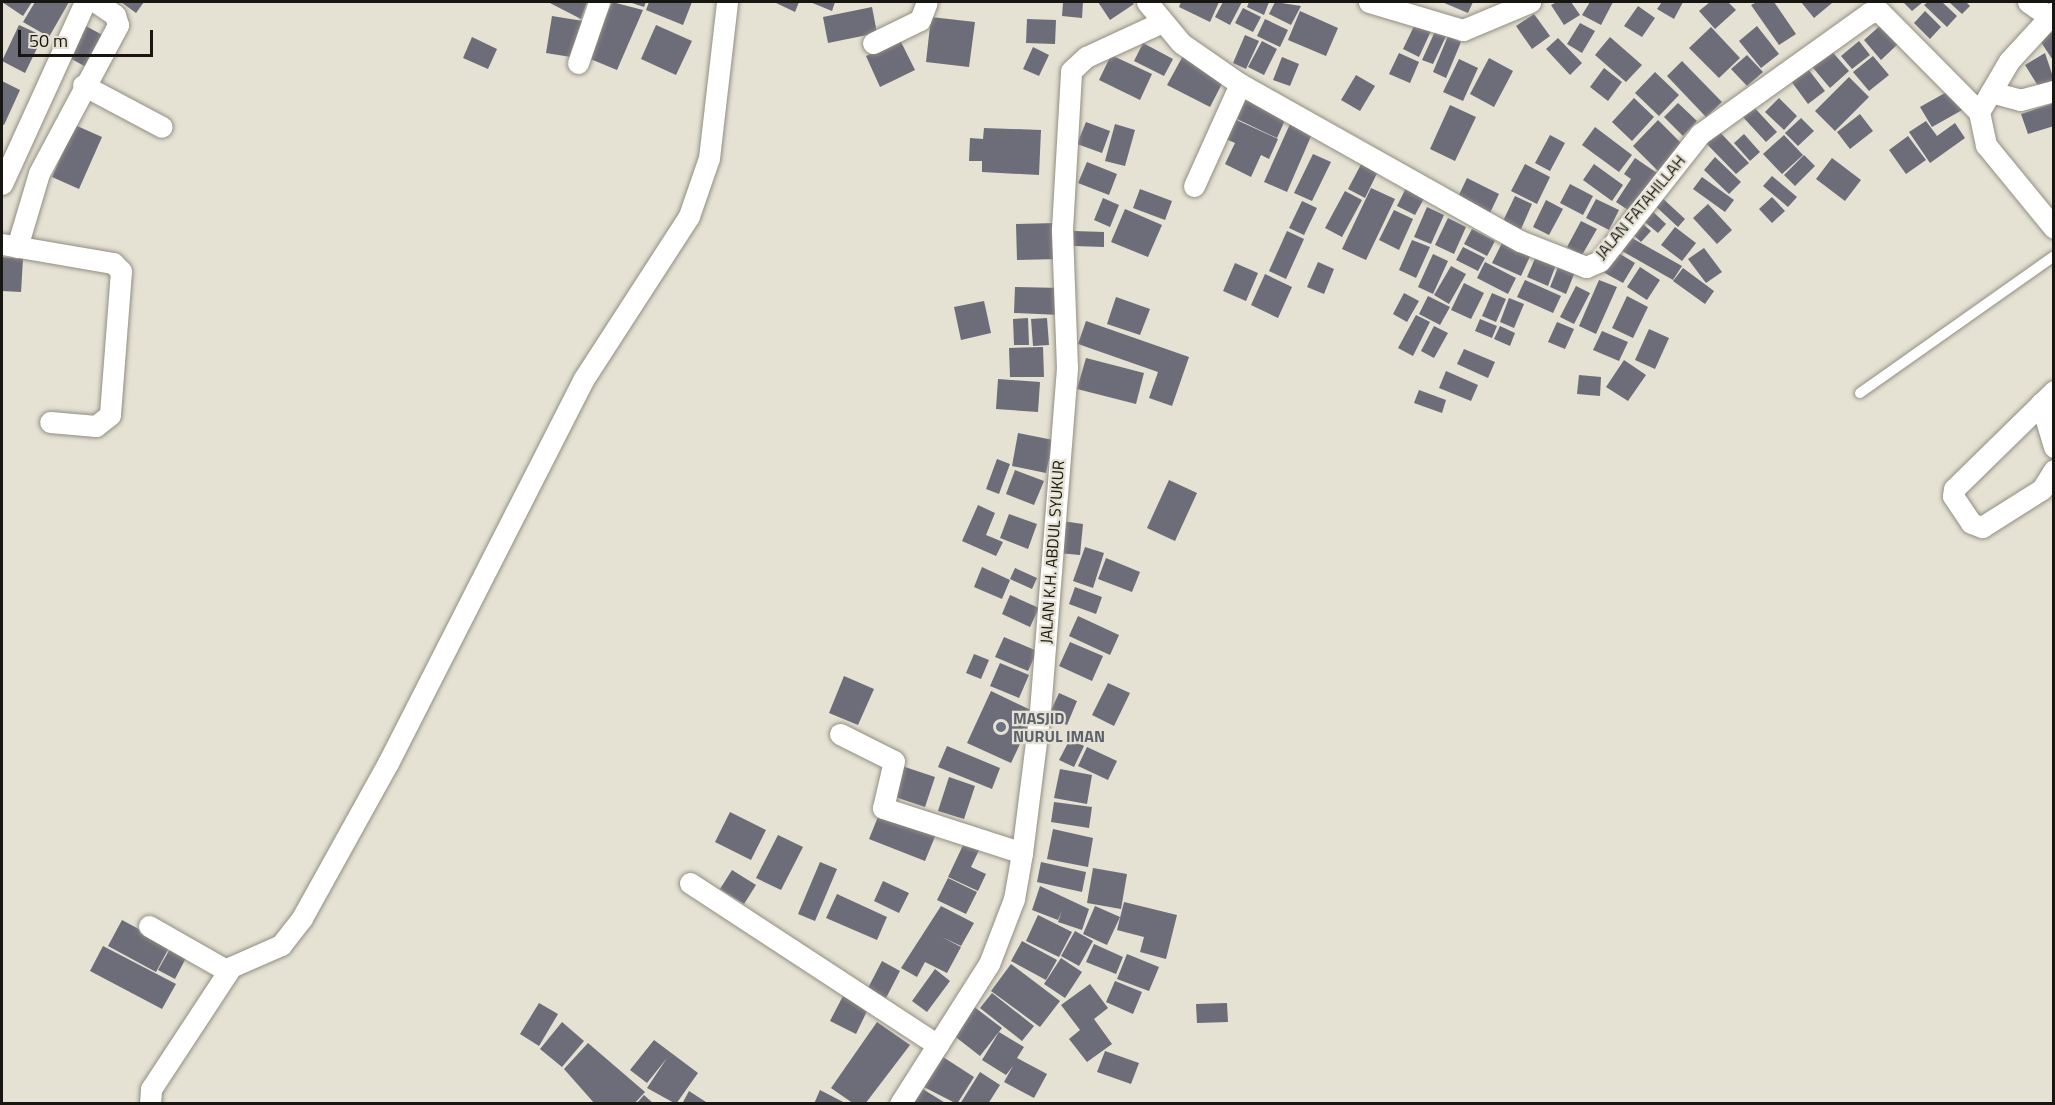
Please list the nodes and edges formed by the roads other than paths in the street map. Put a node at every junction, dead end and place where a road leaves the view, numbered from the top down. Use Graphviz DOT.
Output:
graph roads {
  1 [pos="86,2"];
  2 [pos="96,2"];
  3 [pos="599,2"];
  4 [pos="727,2"];
  5 [pos="927,2"];
  6 [pos="1147,2"];
  7 [pos="1369,2"];
  8 [pos="1494,2"];
  9 [pos="1530,2"];
  10 [pos="2042,8"];
  11 [pos="1160,23"];
  12 [pos="1485,25"];
  13 [pos="873,43"];
  14 [pos="578,63"];
  15 [pos="1240,84"];
  16 [pos="83,85"];
  17 [pos="2054,91"];
  18 [pos="1991,92"];
  19 [pos="1979,112"];
  20 [pos="162,127"];
  21 [pos="2,184"];
  22 [pos="1194,186"];
  23 [pos="2054,228"];
  24 [pos="9,245"];
  25 [pos="2054,256"];
  26 [pos="1860,393"];
  27 [pos="2047,397"];
  28 [pos="50,422"];
  29 [pos="2054,447"];
  30 [pos="2054,470"];
  31 [pos="840,734"];
  32 [pos="1022,853"];
  33 [pos="690,883"];
  34 [pos="149,926"];
  35 [pos="228,971"];
  36 [pos="938,1045"];
  37 [pos="150,1104"];
  38 [pos="900,1104"];
  1 -- 21 [label="street"];
  2 -- 16 [label="street"];
  3 -- 14 [label="street"];
  4 -- 35 [label="street"];
  5 -- 13 [label="street"];
  6 -- 11 [label="street, JALAN FATAHILLAH"];
  7 -- 12 [label="street"];
  8 -- 12 [label="street"];
  9 -- 12 [label="street"];
  10 -- 18 [label="street"];
  11 -- 15 [label="street, JALAN FATAHILLAH"];
  11 -- 32 [label="street, JALAN K.H. ABDUL SYUKUR"];
  15 -- 19 [label="street, JALAN FATAHILLAH"];
  15 -- 22 [label="street"];
  16 -- 20 [label="street"];
  16 -- 24 [label="street"];
  17 -- 18 [label="street"];
  18 -- 19 [label="street"];
  19 -- 23 [label="street"];
  24 -- 28 [label="street"];
  25 -- 26 [label="lane"];
  27 -- 29 [label="street"];
  27 -- 30 [label="street"];
  31 -- 32 [label="street"];
  32 -- 36 [label="street, JALAN K.H. ABDUL SYUKUR"];
  33 -- 36 [label="street"];
  34 -- 35 [label="street"];
  35 -- 37 [label="street"];
  36 -- 38 [label="street, JALAN K.H. ABDUL SYUKUR"];
}
